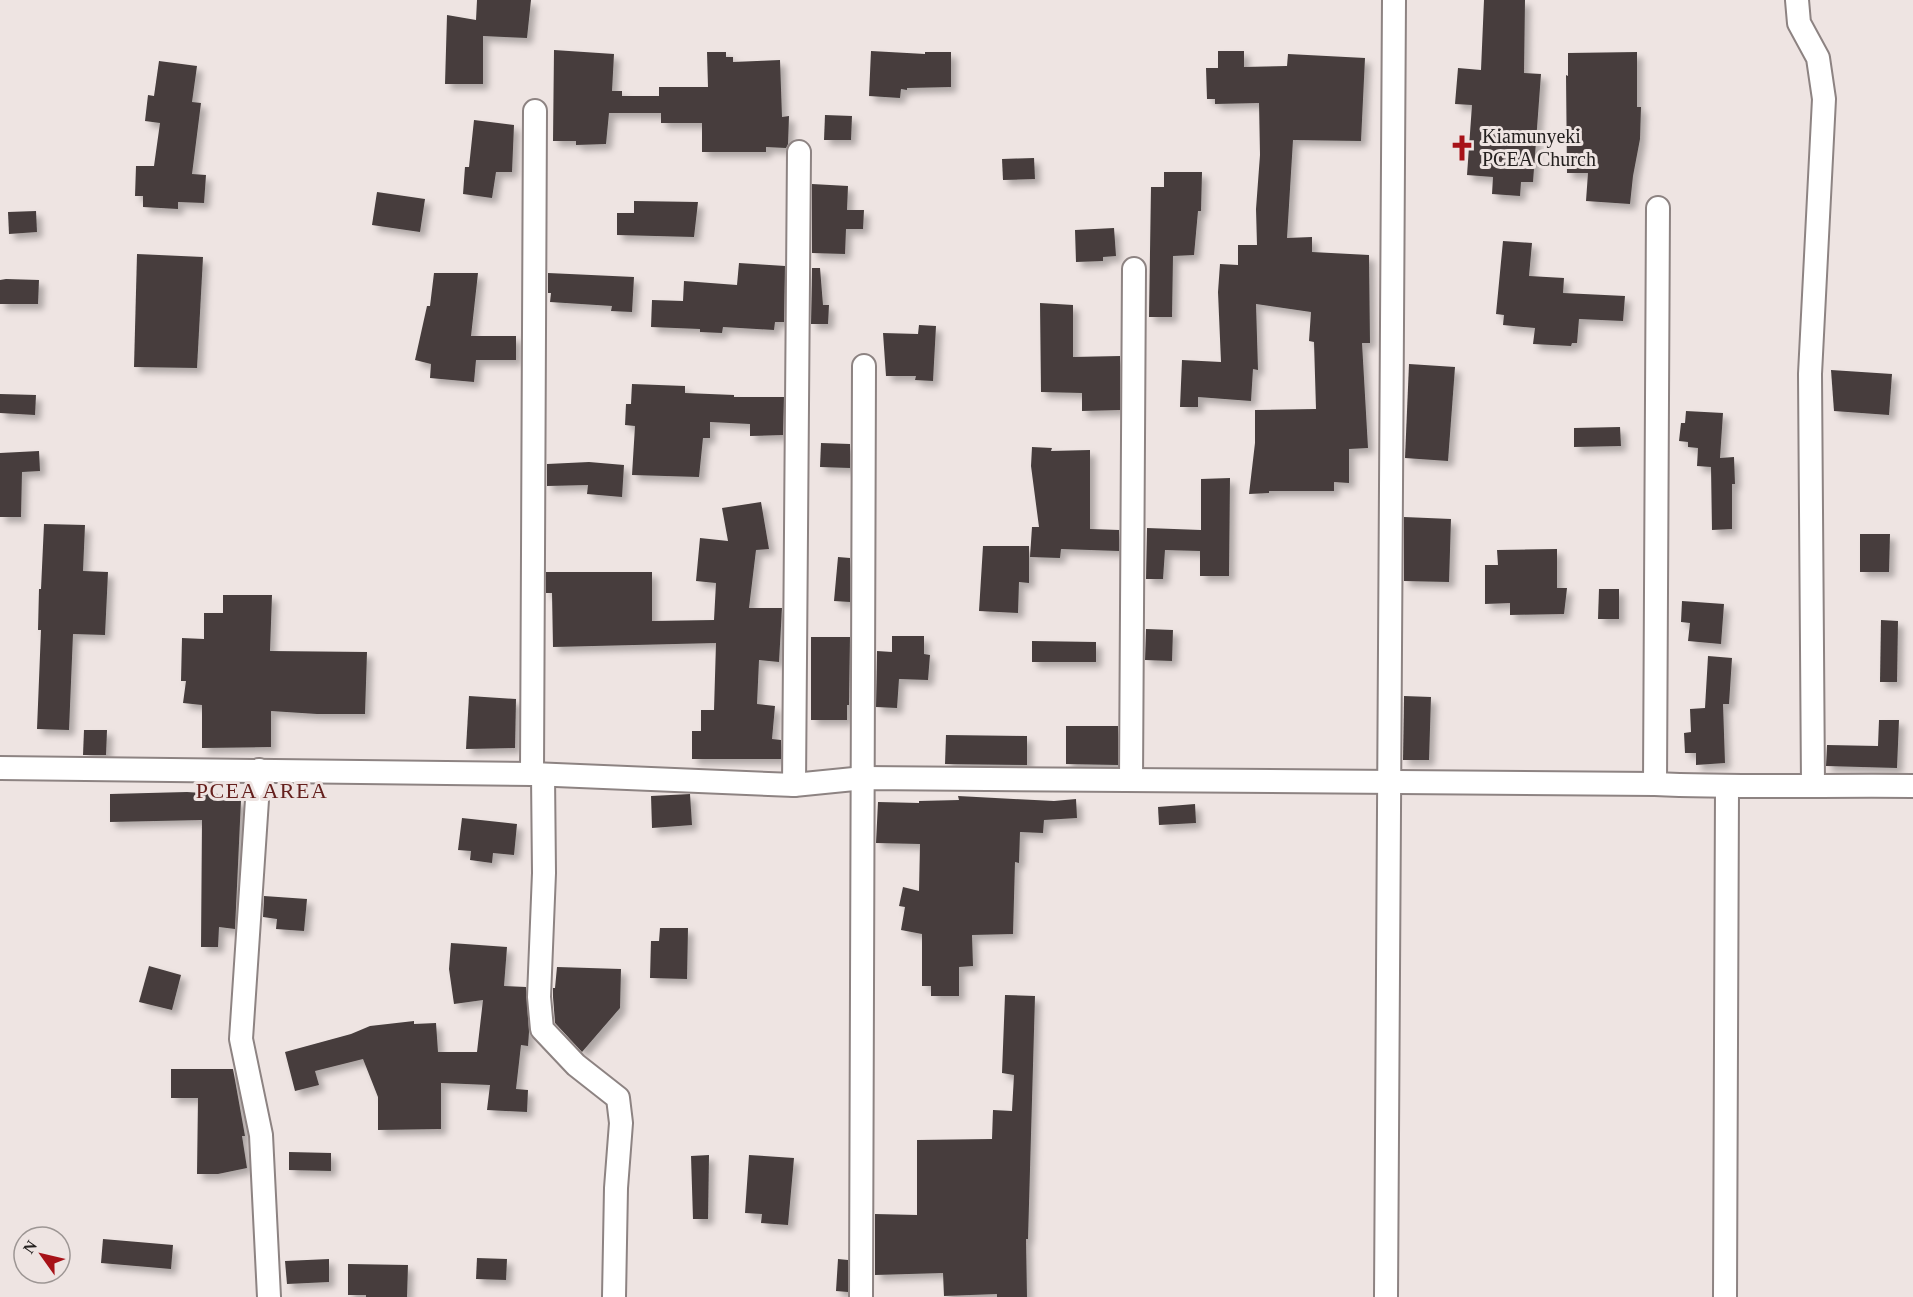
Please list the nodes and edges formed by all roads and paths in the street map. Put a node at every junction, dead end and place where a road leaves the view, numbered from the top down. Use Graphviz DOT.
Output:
graph roads {
  1 [pos="1394,0"];
  2 [pos="1797,0"];
  3 [pos="535,111"];
  4 [pos="799,152"];
  5 [pos="1658,208"];
  6 [pos="1134,269"];
  7 [pos="864,366"];
  8 [pos="0,768"];
  9 [pos="259,770"];
  10 [pos="538,775"];
  11 [pos="864,778"];
  12 [pos="1131,780"];
  13 [pos="1388,782"];
  14 [pos="794,784"];
  15 [pos="1654,784"];
  16 [pos="1813,785"];
  17 [pos="1913,786"];
  18 [pos="1727,788"];
  19 [pos="269,1297"];
  20 [pos="614,1297"];
  21 [pos="861,1297"];
  22 [pos="1386,1297"];
  23 [pos="1725,1297"];
  1 -- 13 [label="street"];
  2 -- 16 [label="street"];
  3 -- 10 [label="street"];
  4 -- 14 [label="street"];
  5 -- 15 [label="street"];
  6 -- 12 [label="street"];
  7 -- 11 [label="street"];
  8 -- 9 [label="street"];
  9 -- 10 [label="street"];
  9 -- 19 [label="street"];
  10 -- 14 [label="street"];
  10 -- 20 [label="street"];
  11 -- 12 [label="street"];
  11 -- 14 [label="street"];
  11 -- 21 [label="street"];
  12 -- 13 [label="street"];
  13 -- 15 [label="street"];
  13 -- 22 [label="street"];
  15 -- 18 [label="street"];
  16 -- 17 [label="street"];
  16 -- 18 [label="street"];
  18 -- 23 [label="street"];
}
